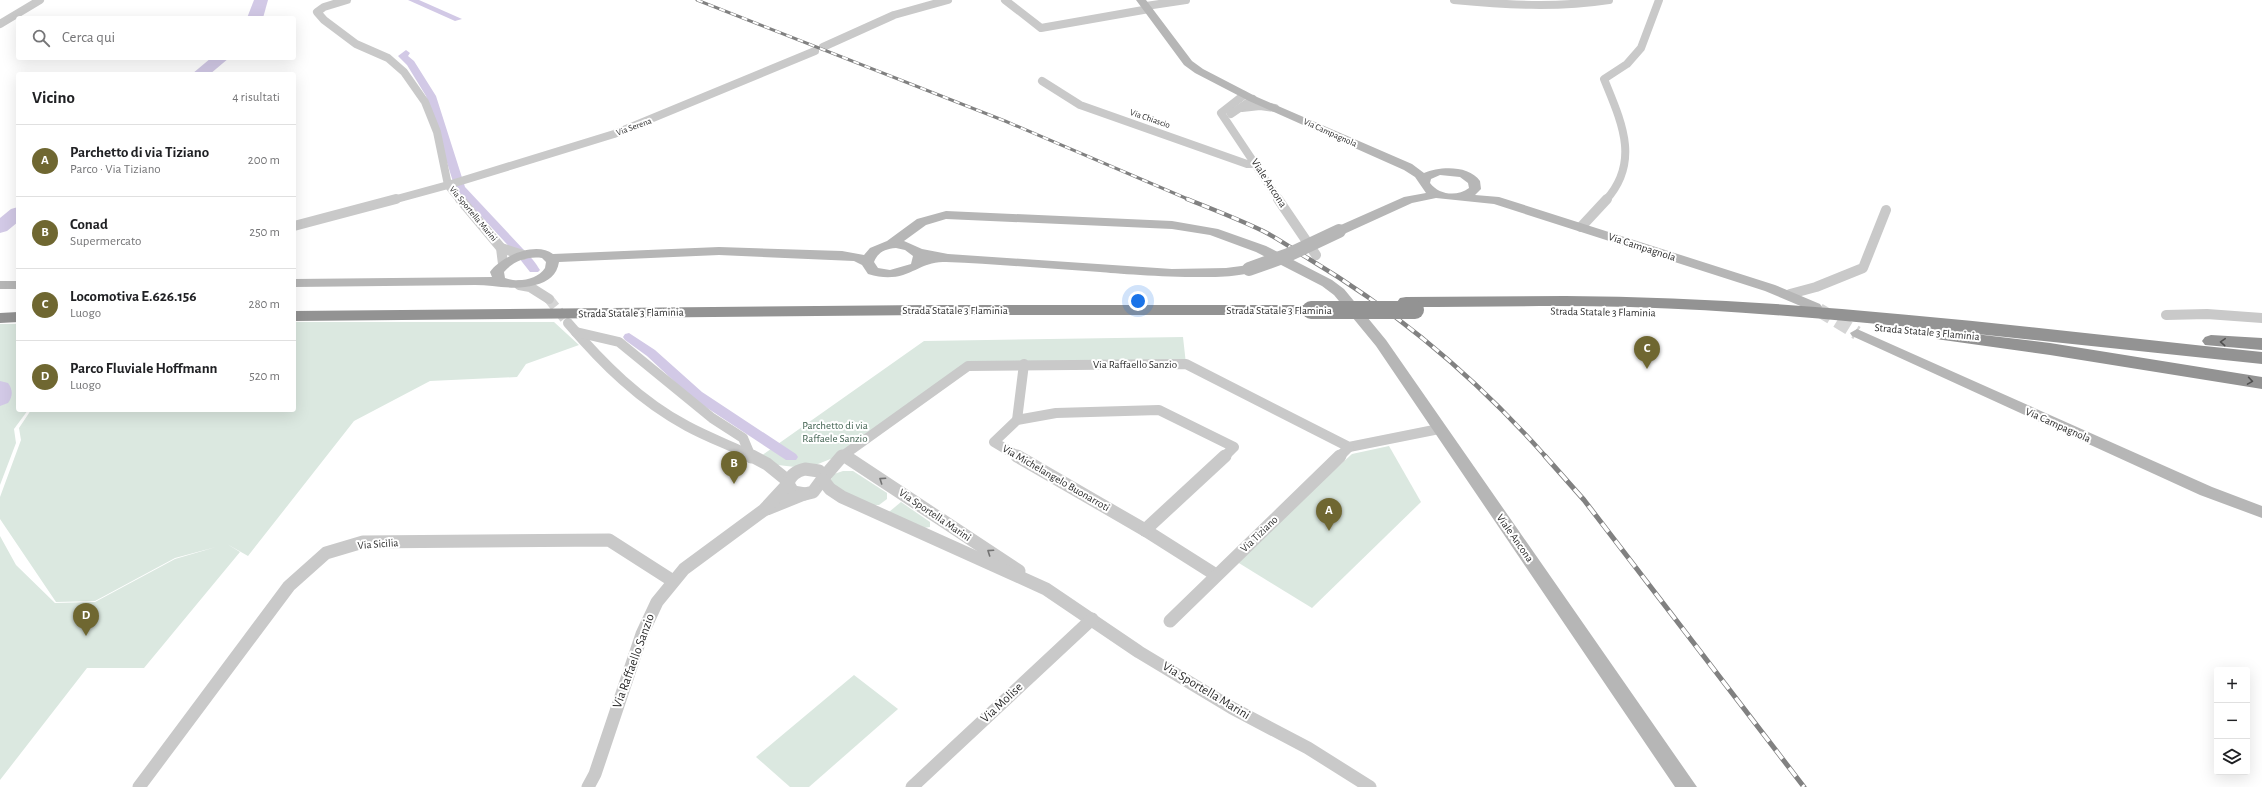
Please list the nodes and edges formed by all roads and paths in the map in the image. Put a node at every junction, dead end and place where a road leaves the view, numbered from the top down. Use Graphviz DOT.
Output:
graph roads {
  1 [pos="40,0"];
  2 [pos="347,0"];
  3 [pos="948,0"];
  4 [pos="1005,0"];
  5 [pos="1186,0"];
  6 [pos="1454,0"];
  7 [pos="1609,0"];
  8 [pos="1659,0"];
  9 [pos="1145,5"];
  10 [pos="0,24"];
  11 [pos="823,48"];
  12 [pos="814,52"];
  13 [pos="1042,81"];
  14 [pos="1248,97"];
  15 [pos="1241,108"];
  16 [pos="1275,108"];
  17 [pos="1224,116"];
  18 [pos="1257,164"];
  19 [pos="1427,180"];
  20 [pos="448,184"];
  21 [pos="1475,186"];
  22 [pos="1437,194"];
  23 [pos="1461,197"];
  24 [pos="1408,200"];
  25 [pos="1495,200"];
  26 [pos="1886,210"];
  27 [pos="296,225"];
  28 [pos="1581,227"];
  29 [pos="907,232"];
  30 [pos="890,245"];
  31 [pos="501,248"];
  32 [pos="876,250"];
  33 [pos="842,254"];
  34 [pos="523,255"];
  35 [pos="601,255"];
  36 [pos="916,255"];
  37 [pos="1316,255"];
  38 [pos="551,258"];
  39 [pos="867,262"];
  40 [pos="502,265"];
  41 [pos="546,276"];
  42 [pos="427,281"];
  43 [pos="296,283"];
  44 [pos="504,283"];
  45 [pos="0,285"];
  46 [pos="16,285"];
  47 [pos="519,285"];
  48 [pos="1790,294"];
  49 [pos="0,305"];
  50 [pos="16,305"];
  51 [pos="296,305"];
  52 [pos="1310,306"];
  53 [pos="1411,306"];
  54 [pos="1815,307"];
  55 [pos="2166,315"];
  56 [pos="296,316"];
  57 [pos="0,318"];
  58 [pos="16,318"];
  59 [pos="2262,318"];
  60 [pos="1895,319"];
  61 [pos="568,323"];
  62 [pos="576,332"];
  63 [pos="1921,332"];
  64 [pos="1857,333"];
  65 [pos="2262,344"];
  66 [pos="2262,358"];
  67 [pos="1024,364"];
  68 [pos="2262,368"];
  69 [pos="2262,383"];
  70 [pos="1017,420"];
  71 [pos="1439,429"];
  72 [pos="1349,447"];
  73 [pos="842,456"];
  74 [pos="751,457"];
  75 [pos="770,466"];
  76 [pos="806,469"];
  77 [pos="824,479"];
  78 [pos="788,483"];
  79 [pos="807,493"];
  80 [pos="842,497"];
  81 [pos="764,510"];
  82 [pos="2262,512"];
  83 [pos="1145,530"];
  84 [pos="1216,575"];
  85 [pos="672,581"];
  86 [pos="1046,589"];
  87 [pos="1092,619"];
  88 [pos="1170,621"];
  89 [pos="139,787"];
  90 [pos="588,787"];
  91 [pos="912,787"];
  92 [pos="1370,787"];
  93 [pos="1687,787"];
  1 -- 10 [label="street"];
  2 -- 20 [label="street, Via Sportella Marini"];
  3 -- 11 [label="street"];
  4 -- 9 [label="street"];
  5 -- 9 [label="street"];
  6 -- 7 [label="street"];
  8 -- 28 [label="street"];
  9 -- 14 [label="main road, Via Campagnola"];
  12 -- 20 [label="street, Via Serena"];
  13 -- 18 [label="street, Via Chiascio"];
  14 -- 15 [label="street"];
  14 -- 16 [label="main road, Via Campagnola"];
  14 -- 17 [label="street"];
  15 -- 16 [label="street"];
  15 -- 17 [label="street"];
  16 -- 19 [label="main road, Via Campagnola"];
  17 -- 18 [label="street, Viale Ancona"];
  18 -- 37 [label="street, Viale Ancona"];
  19 -- 21 [label="main road, Via Campagnola"];
  19 -- 22 [label="main road, Via Campagnola"];
  19 -- 24 [label="main road"];
  20 -- 27 [label="street, Via Serena"];
  20 -- 31 [label="street, Via Sportella Marini"];
  21 -- 23 [label="main road"];
  21 -- 25 [label="main road, Via Campagnola"];
  22 -- 23 [label="main road, Via Campagnola"];
  22 -- 24 [label="main road"];
  23 -- 25 [label="main road, Via Campagnola"];
  24 -- 36 [label="main road, bridge"];
  25 -- 28 [label="main road, Via Campagnola"];
  26 -- 48 [label="street"];
  28 -- 48 [label="main road, Via Campagnola"];
  29 -- 30 [label="main road, Viale Ancona"];
  29 -- 36 [label="main road"];
  29 -- 71 [label="main road, Viale Ancona"];
  30 -- 32 [label="main road"];
  30 -- 36 [label="main road"];
  31 -- 34 [label="street"];
  31 -- 40 [label="street, Via Sportella Marini"];
  32 -- 33 [label="main road"];
  32 -- 39 [label="main road"];
  33 -- 35 [label="main road"];
  33 -- 39 [label="main road"];
  34 -- 38 [label="main road"];
  34 -- 40 [label="main road"];
  35 -- 38 [label="main road"];
  35 -- 41 [label="main road"];
  36 -- 39 [label="main road"];
  38 -- 41 [label="main road"];
  40 -- 42 [label="main road"];
  40 -- 44 [label="main road, Via Sportella Marini"];
  41 -- 47 [label="main road"];
  41 -- 47 [label="street"];
  42 -- 43 [label="main road"];
  42 -- 44 [label="main road"];
  44 -- 47 [label="main road"];
  45 -- 46 [label="main road"];
  48 -- 54 [label="main road, Via Campagnola"];
  49 -- 50 [label="highway"];
  51 -- 52 [label="highway, Strada Statale 3 Flaminia"];
  52 -- 53 [label="highway, Strada Statale 3 Flaminia, bridge"];
  52 -- 56 [label="highway, Strada Statale 3 Flaminia"];
  53 -- 60 [label="highway, Strada Statale 3 Flaminia"];
  53 -- 63 [label="highway, Strada Statale 3 Flaminia"];
  55 -- 59 [label="street"];
  57 -- 58 [label="highway"];
  65 -- 60 [label="highway, one-way"];
  60 -- 66 [label="highway, Strada Statale 3 Flaminia"];
  61 -- 62 [label="street, Via Sportella Marini"];
  62 -- 74 [label="street, Via Sportella Marini"];
  62 -- 74 [label="street"];
  63 -- 68 [label="highway, Strada Statale 3 Flaminia"];
  63 -- 69 [label="highway, one-way"];
  64 -- 82 [label="main road, Via Campagnola"];
  67 -- 70 [label="street"];
  67 -- 72 [label="street, Via Raffaello Sanzio"];
  67 -- 73 [label="street, Via Raffaello Sanzio"];
  70 -- 83 [label="street, Via Michelangelo Buonarroti"];
  70 -- 83 [label="street"];
  71 -- 72 [label="street"];
  71 -- 93 [label="main road, Viale Ancona"];
  72 -- 84 [label="street, Via Tiziano"];
  73 -- 76 [label="street, Via Raffaello Sanzio"];
  73 -- 77 [label="street, Via Raffaello Sanzio"];
  86 -- 73 [label="street, Via Sportella Marini, one-way"];
  74 -- 75 [label="street, Via Sportella Marini"];
  75 -- 76 [label="street, Via Sportella Marini"];
  75 -- 78 [label="street, Via Sportella Marini"];
  76 -- 77 [label="street, Via Sportella Marini"];
  76 -- 78 [label="street"];
  77 -- 79 [label="street"];
  77 -- 80 [label="street, Via Sportella Marini"];
  78 -- 79 [label="street, Via Sportella Marini"];
  78 -- 81 [label="street, Via Raffaello Sanzio"];
  79 -- 80 [label="street, Via Sportella Marini"];
  79 -- 81 [label="street, Via Raffaello Sanzio"];
  80 -- 86 [label="street, Via Sportella Marini"];
  81 -- 85 [label="street, Via Raffaello Sanzio"];
  83 -- 84 [label="street, Via Michelangelo Buonarroti"];
  84 -- 88 [label="street, Via Tiziano"];
  85 -- 89 [label="street, Via Sicilia"];
  85 -- 90 [label="street, Via Raffaello Sanzio"];
  86 -- 87 [label="street, Via Sportella Marini"];
  87 -- 91 [label="street, Via Molise"];
  87 -- 92 [label="street, Via Sportella Marini"];
}
